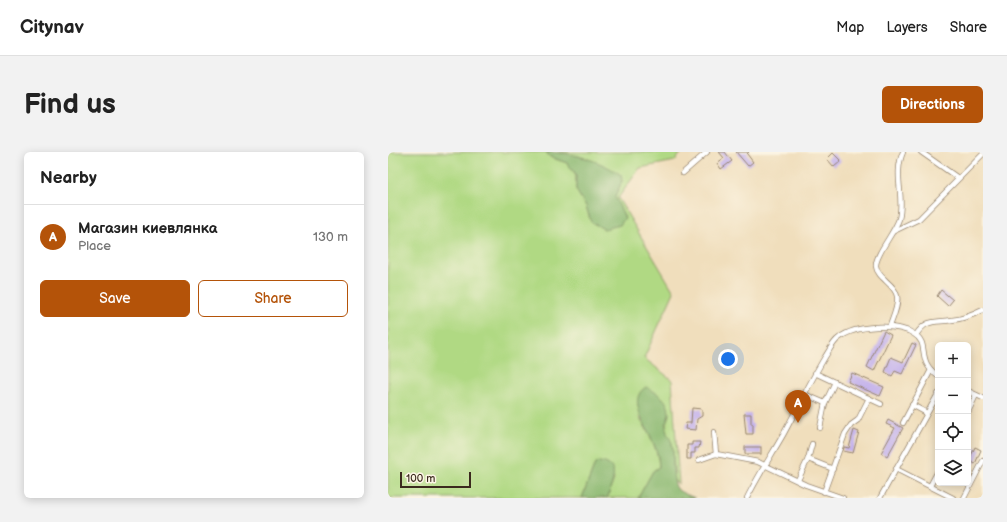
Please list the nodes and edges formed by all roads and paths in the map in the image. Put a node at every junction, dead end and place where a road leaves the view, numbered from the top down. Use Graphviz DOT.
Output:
graph roads {
  1 [pos="707,152"];
  2 [pos="903,152"];
  3 [pos="921,152"];
  4 [pos="702,154"];
  5 [pos="983,154"];
  6 [pos="683,173"];
  7 [pos="958,178"];
  8 [pos="894,231"];
  9 [pos="983,310"];
  10 [pos="890,326"];
  11 [pos="916,335"];
  12 [pos="930,370"];
  13 [pos="815,373"];
  14 [pos="935,374"];
  15 [pos="834,382"];
  16 [pos="971,392"];
  17 [pos="804,394"];
  18 [pos="976,395"];
  19 [pos="869,398"];
  20 [pos="983,398"];
  21 [pos="935,399"];
  22 [pos="825,403"];
  23 [pos="881,404"];
  24 [pos="912,405"];
  25 [pos="971,406"];
  26 [pos="927,413"];
  27 [pos="903,423"];
  28 [pos="820,428"];
  29 [pos="714,432"];
  30 [pos="812,444"];
  31 [pos="716,454"];
  32 [pos="808,459"];
  33 [pos="699,460"];
  34 [pos="983,461"];
  35 [pos="767,465"];
  36 [pos="833,469"];
  37 [pos="896,469"];
  38 [pos="935,477"];
  39 [pos="798,480"];
  40 [pos="930,486"];
  41 [pos="824,492"];
  42 [pos="747,498"];
  43 [pos="843,498"];
  44 [pos="880,498"];
  45 [pos="953,498"];
  46 [pos="964,498"];
  1 -- 4 [label="street"];
  2 -- 8 [label="street"];
  3 -- 7 [label="street"];
  4 -- 6 [label="street"];
  5 -- 7 [label="street"];
  7 -- 8 [label="street"];
  8 -- 10 [label="street"];
  9 -- 11 [label="street"];
  10 -- 11 [label="street"];
  10 -- 13 [label="street"];
  11 -- 12 [label="street"];
  12 -- 14 [label="street"];
  12 -- 24 [label="street"];
  13 -- 15 [label="street"];
  13 -- 17 [label="street"];
  15 -- 19 [label="street"];
  15 -- 22 [label="street"];
  16 -- 18 [label="street"];
  17 -- 22 [label="street"];
  17 -- 35 [label="street"];
  18 -- 20 [label="street"];
  18 -- 25 [label="street"];
  19 -- 23 [label="street"];
  19 -- 36 [label="street"];
  21 -- 26 [label="street"];
  22 -- 28 [label="street"];
  24 -- 26 [label="street"];
  24 -- 27 [label="street"];
  26 -- 37 [label="street"];
  29 -- 31 [label="street"];
  30 -- 32 [label="street"];
  31 -- 33 [label="street"];
  31 -- 35 [label="street"];
  32 -- 36 [label="street"];
  32 -- 39 [label="street"];
  34 -- 46 [label="street"];
  35 -- 39 [label="street"];
  35 -- 42 [label="street"];
  36 -- 41 [label="street"];
  37 -- 40 [label="street"];
  37 -- 44 [label="street"];
  38 -- 40 [label="street"];
  39 -- 41 [label="street"];
  40 -- 45 [label="street"];
  41 -- 43 [label="street"];
}
